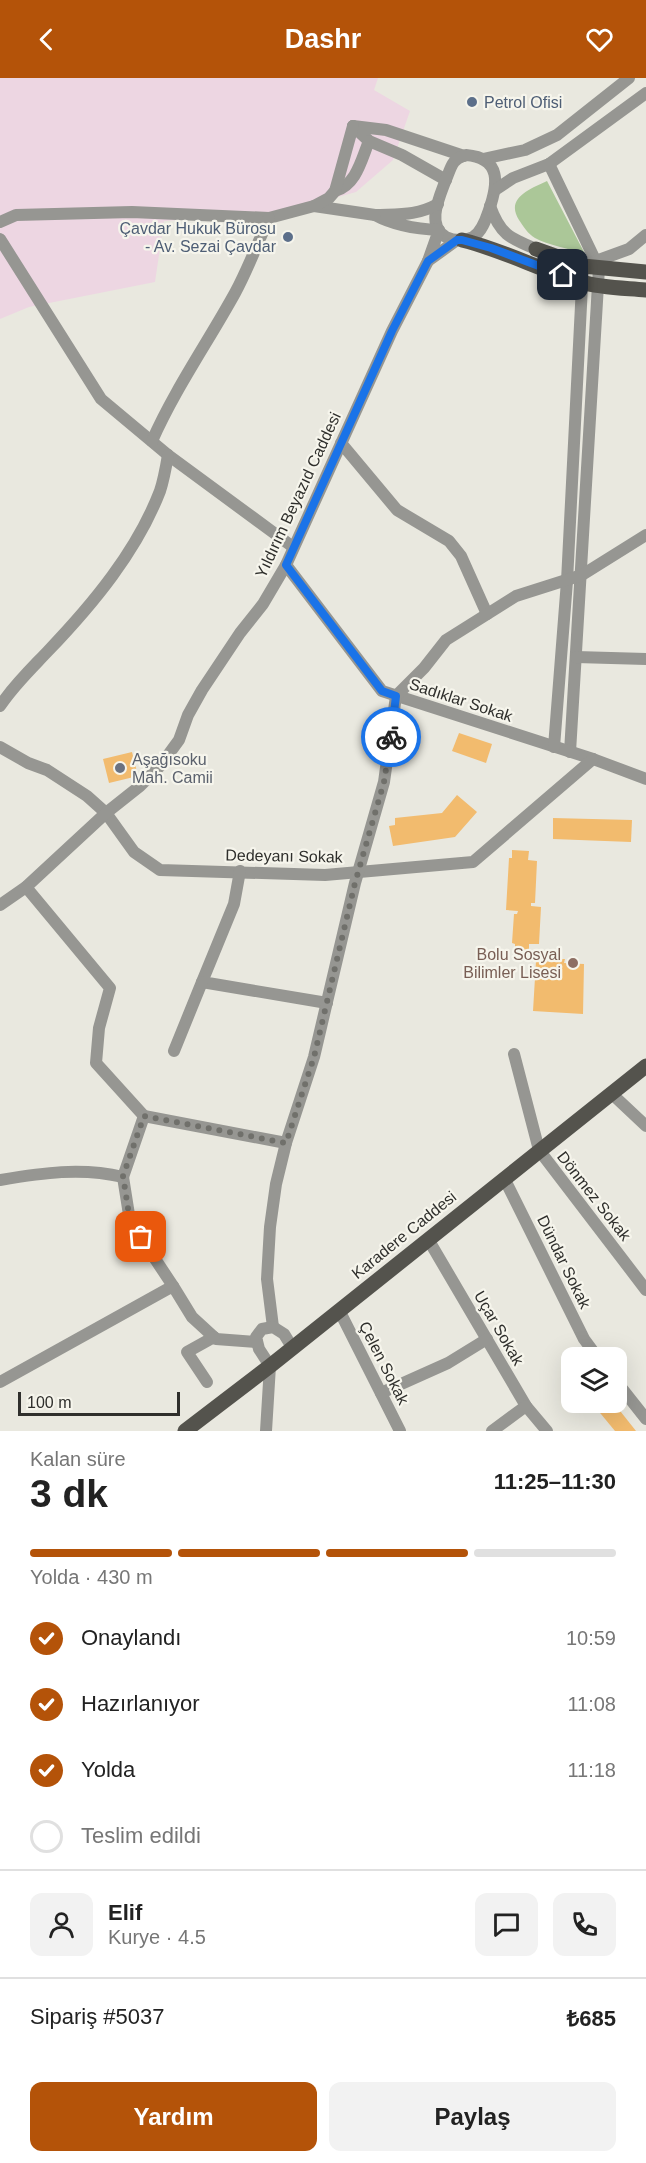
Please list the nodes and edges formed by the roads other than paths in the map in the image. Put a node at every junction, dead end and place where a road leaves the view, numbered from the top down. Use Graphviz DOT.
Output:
graph roads {
  1 [pos="629,78"];
  2 [pos="646,93"];
  3 [pos="353,126"];
  4 [pos="369,141"];
  5 [pos="464,156"];
  6 [pos="483,159"];
  7 [pos="549,164"];
  8 [pos="446,180"];
  9 [pos="495,190"];
  10 [pos="334,191"];
  11 [pos="438,204"];
  12 [pos="314,206"];
  13 [pos="490,206"];
  14 [pos="375,215"];
  15 [pos="269,218"];
  16 [pos="0,222"];
  17 [pos="439,230"];
  18 [pos="646,235"];
  19 [pos="0,239"];
  20 [pos="459,240"];
  21 [pos="536,249"];
  22 [pos="428,261"];
  23 [pos="593,265"];
  24 [pos="646,272"];
  25 [pos="581,282"];
  26 [pos="599,286"];
  27 [pos="646,290"];
  28 [pos="152,441"];
  29 [pos="341,443"];
  30 [pos="168,455"];
  31 [pos="646,535"];
  32 [pos="293,547"];
  33 [pos="286,565"];
  34 [pos="582,575"];
  35 [pos="567,581"];
  36 [pos="487,614"];
  37 [pos="576,657"];
  38 [pos="646,659"];
  39 [pos="396,696"];
  40 [pos="0,706"];
  41 [pos="0,747"];
  42 [pos="554,747"];
  43 [pos="570,752"];
  44 [pos="593,759"];
  45 [pos="646,778"];
  46 [pos="106,813"];
  47 [pos="240,871"];
  48 [pos="358,873"];
  49 [pos="26,887"];
  50 [pos="0,904"];
  51 [pos="202,982"];
  52 [pos="327,1003"];
  53 [pos="174,1051"];
  54 [pos="514,1054"];
  55 [pos="646,1066"];
  56 [pos="612,1094"];
  57 [pos="144,1116"];
  58 [pos="646,1126"];
  59 [pos="286,1143"];
  60 [pos="538,1150"];
  61 [pos="123,1176"];
  62 [pos="504,1178"];
  63 [pos="0,1180"];
  64 [pos="428,1239"];
  65 [pos="173,1286"];
  66 [pos="646,1290"];
  67 [pos="339,1310"];
  68 [pos="273,1327"];
  69 [pos="214,1337"];
  70 [pos="487,1339"];
  71 [pos="257,1342"];
  72 [pos="292,1347"];
  73 [pos="590,1347"];
  74 [pos="270,1366"];
  75 [pos="0,1382"];
  76 [pos="207,1382"];
  77 [pos="381,1393"];
  78 [pos="627,1395"];
  79 [pos="526,1406"];
  80 [pos="646,1419"];
  81 [pos="185,1431"];
  82 [pos="266,1431"];
  83 [pos="400,1431"];
  84 [pos="492,1431"];
  85 [pos="547,1431"];
  1 -- 6 [label="street"];
  2 -- 7 [label="street"];
  3 -- 4 [label="street"];
  3 -- 5 [label="street"];
  3 -- 10 [label="street"];
  4 -- 8 [label="street"];
  4 -- 10 [label="street"];
  5 -- 6 [label="street"];
  5 -- 8 [label="street"];
  6 -- 9 [label="street"];
  7 -- 9 [label="street"];
  7 -- 23 [label="street"];
  8 -- 11 [label="street"];
  9 -- 13 [label="street"];
  10 -- 12 [label="street"];
  11 -- 14 [label="street"];
  11 -- 17 [label="street"];
  12 -- 14 [label="street"];
  12 -- 15 [label="street"];
  13 -- 20 [label="street"];
  13 -- 21 [label="street"];
  14 -- 17 [label="street"];
  15 -- 16 [label="street"];
  15 -- 28 [label="street"];
  17 -- 20 [label="street"];
  17 -- 22 [label="street, Yıldırım Beyazıd Caddesi"];
  18 -- 23 [label="street"];
  19 -- 28 [label="street"];
  20 -- 22 [label="street"];
  20 -- 25 [label="main road"];
  21 -- 23 [label="main road"];
  22 -- 29 [label="street, Yıldırım Beyazıd Caddesi"];
  23 -- 24 [label="main road"];
  23 -- 25 [label="street"];
  23 -- 26 [label="street"];
  25 -- 26 [label="main road"];
  25 -- 35 [label="street"];
  26 -- 27 [label="main road"];
  26 -- 34 [label="street"];
  28 -- 30 [label="street"];
  29 -- 32 [label="street, Yıldırım Beyazıd Caddesi"];
  29 -- 36 [label="street"];
  30 -- 32 [label="street"];
  30 -- 40 [label="street"];
  31 -- 34 [label="street"];
  32 -- 33 [label="street, Yıldırım Beyazıd Caddesi"];
  33 -- 39 [label="street, Sadıklar Sokak"];
  33 -- 46 [label="street, Yıldırım Beyazıd Caddesi"];
  34 -- 35 [label="street"];
  34 -- 37 [label="street"];
  35 -- 36 [label="street"];
  35 -- 42 [label="street"];
  36 -- 39 [label="street"];
  37 -- 38 [label="street"];
  37 -- 43 [label="street"];
  39 -- 42 [label="street, Sadıklar Sokak"];
  39 -- 48 [label="street"];
  41 -- 46 [label="street, Dedeyanı Sokak"];
  42 -- 43 [label="street, Sadıklar Sokak"];
  43 -- 44 [label="street, Sadıklar Sokak"];
  44 -- 45 [label="street, Sadıklar Sokak"];
  44 -- 48 [label="street, Dedeyanı Sokak"];
  46 -- 47 [label="street, Dedeyanı Sokak"];
  46 -- 49 [label="street, Yıldırım Beyazıd Caddesi"];
  47 -- 48 [label="street, Dedeyanı Sokak"];
  47 -- 51 [label="street"];
  48 -- 52 [label="street"];
  49 -- 50 [label="street, Yıldırım Beyazıd Caddesi"];
  49 -- 57 [label="street"];
  51 -- 52 [label="street"];
  51 -- 53 [label="street"];
  52 -- 59 [label="street"];
  54 -- 60 [label="street"];
  55 -- 56 [label="main road, Karadere Caddesi"];
  56 -- 58 [label="street"];
  56 -- 60 [label="main road, Karadere Caddesi"];
  57 -- 59 [label="street"];
  57 -- 61 [label="street"];
  59 -- 68 [label="street"];
  60 -- 62 [label="main road, Karadere Caddesi"];
  60 -- 66 [label="street, Dönmez Sokak"];
  61 -- 63 [label="street"];
  61 -- 65 [label="street"];
  62 -- 64 [label="main road, Karadere Caddesi"];
  62 -- 73 [label="street, Dündar Sokak"];
  64 -- 67 [label="main road, Karadere Caddesi"];
  64 -- 70 [label="street, Uçar Sokak"];
  65 -- 69 [label="street"];
  65 -- 75 [label="street"];
  67 -- 72 [label="main road, Karadere Caddesi"];
  67 -- 77 [label="street, Çelen Sokak"];
  68 -- 71 [label="street"];
  68 -- 72 [label="street"];
  69 -- 71 [label="street"];
  69 -- 76 [label="street"];
  70 -- 77 [label="street"];
  70 -- 79 [label="street, Uçar Sokak"];
  71 -- 74 [label="street"];
  72 -- 74 [label="main road, Karadere Caddesi"];
  74 -- 81 [label="main road, Karadere Caddesi"];
  74 -- 82 [label="street"];
  77 -- 83 [label="street, Çelen Sokak"];
  78 -- 80 [label="street"];
  79 -- 84 [label="street"];
  79 -- 85 [label="street, Uçar Sokak"];
}
